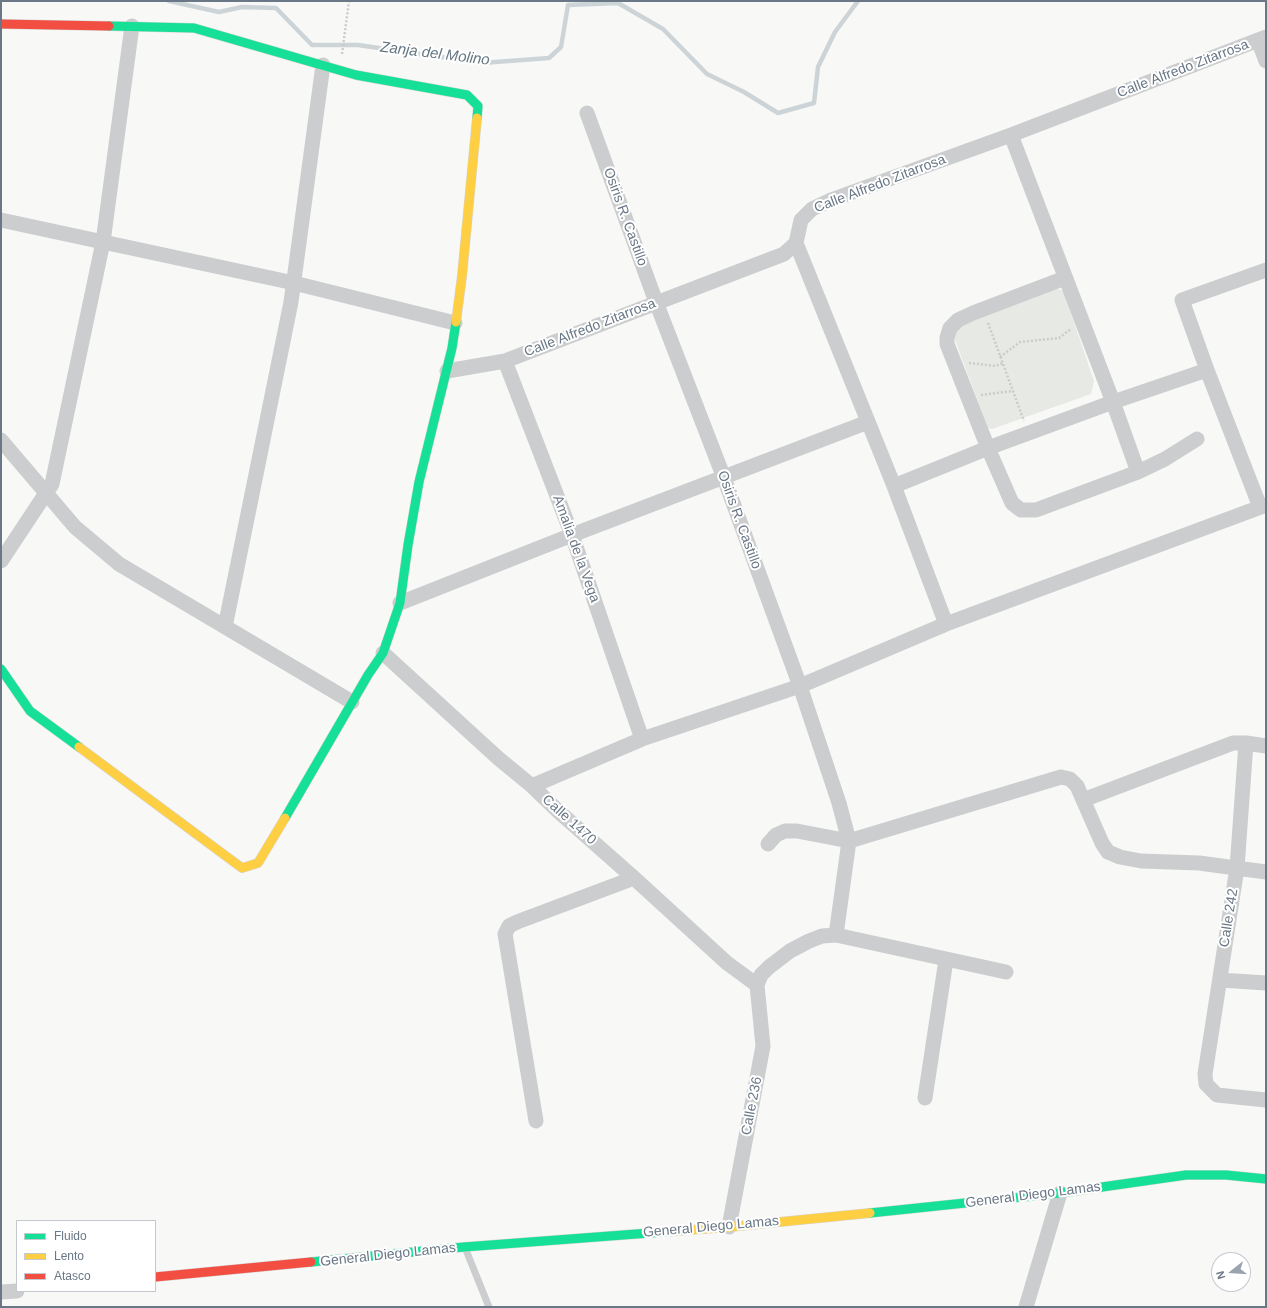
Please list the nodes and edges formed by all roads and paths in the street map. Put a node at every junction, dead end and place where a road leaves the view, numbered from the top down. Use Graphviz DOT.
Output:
graph roads {
  1 [pos="349,1"];
  2 [pos="1,24"];
  3 [pos="132,26"];
  4 [pos="1262,38"];
  5 [pos="1266,61"];
  6 [pos="323,65"];
  7 [pos="339,70"];
  8 [pos="587,113"];
  9 [pos="1011,135"];
  10 [pos="1,220"];
  11 [pos="102,242"];
  12 [pos="796,243"];
  13 [pos="1266,270"];
  14 [pos="1065,278"];
  15 [pos="294,283"];
  16 [pos="656,302"];
  17 [pos="983,309"];
  18 [pos="1082,321"];
  19 [pos="454,323"];
  20 [pos="1000,357"];
  21 [pos="505,361"];
  22 [pos="954,362"];
  23 [pos="1003,363"];
  24 [pos="1207,370"];
  25 [pos="447,371"];
  26 [pos="1013,391"];
  27 [pos="968,397"];
  28 [pos="1113,402"];
  29 [pos="868,422"];
  30 [pos="1028,433"];
  31 [pos="1197,439"];
  32 [pos="1,440"];
  33 [pos="988,448"];
  34 [pos="1138,472"];
  35 [pos="724,478"];
  36 [pos="894,486"];
  37 [pos="46,493"];
  38 [pos="1263,506"];
  39 [pos="572,534"];
  40 [pos="1,562"];
  41 [pos="400,603"];
  42 [pos="946,624"];
  43 [pos="225,627"];
  44 [pos="383,653"];
  45 [pos="1,669"];
  46 [pos="800,686"];
  47 [pos="352,702"];
  48 [pos="642,739"];
  49 [pos="1246,743"];
  50 [pos="1266,746"];
  51 [pos="532,786"];
  52 [pos="1083,800"];
  53 [pos="849,841"];
  54 [pos="768,844"];
  55 [pos="1237,868"];
  56 [pos="1266,872"];
  57 [pos="634,878"];
  58 [pos="836,935"];
  59 [pos="946,960"];
  60 [pos="1006,972"];
  61 [pos="1220,980"];
  62 [pos="1266,983"];
  63 [pos="757,985"];
  64 [pos="925,1098"];
  65 [pos="1266,1100"];
  66 [pos="536,1120"];
  67 [pos="1266,1179"];
  68 [pos="1060,1192"];
  69 [pos="730,1227"];
  70 [pos="464,1247"];
  71 [pos="156,1277"];
  72 [pos="16,1291"];
  73 [pos="1,1292"];
  74 [pos="489,1307"];
  75 [pos="1026,1307"];
  1 -- 7 [label="path"];
  2 -- 3 [label="street"];
  3 -- 6 [label="street"];
  3 -- 11 [label="street"];
  4 -- 5 [label="street"];
  4 -- 9 [label="street, Calle Alfredo Zitarrosa"];
  6 -- 7 [label="street"];
  6 -- 15 [label="street"];
  7 -- 19 [label="street"];
  8 -- 16 [label="street, Osiris R. Castillo"];
  9 -- 12 [label="street, Calle Alfredo Zitarrosa"];
  9 -- 14 [label="street"];
  10 -- 11 [label="street"];
  11 -- 15 [label="street"];
  11 -- 37 [label="street"];
  12 -- 16 [label="street, Calle Alfredo Zitarrosa"];
  12 -- 29 [label="street"];
  13 -- 24 [label="street"];
  14 -- 17 [label="street"];
  14 -- 18 [label="street"];
  15 -- 19 [label="street"];
  15 -- 43 [label="street"];
  16 -- 21 [label="street, Calle Alfredo Zitarrosa"];
  16 -- 35 [label="street, Osiris R. Castillo"];
  17 -- 20 [label="path"];
  17 -- 22 [label="street"];
  18 -- 20 [label="path"];
  18 -- 28 [label="street"];
  19 -- 25 [label="street"];
  20 -- 23 [label="path"];
  21 -- 25 [label="street, Calle Alfredo Zitarrosa"];
  21 -- 39 [label="street, Amalia de la Vega"];
  22 -- 23 [label="path"];
  22 -- 27 [label="street"];
  23 -- 26 [label="path"];
  24 -- 28 [label="street"];
  24 -- 38 [label="street"];
  25 -- 41 [label="street"];
  26 -- 27 [label="path"];
  26 -- 30 [label="path"];
  27 -- 33 [label="street"];
  28 -- 30 [label="street"];
  28 -- 34 [label="street"];
  29 -- 35 [label="street"];
  29 -- 36 [label="street"];
  30 -- 33 [label="street"];
  31 -- 34 [label="street"];
  32 -- 37 [label="street"];
  33 -- 34 [label="street"];
  33 -- 36 [label="street"];
  35 -- 39 [label="street"];
  35 -- 46 [label="street, Osiris R. Castillo"];
  36 -- 42 [label="street"];
  37 -- 40 [label="street"];
  37 -- 43 [label="street"];
  38 -- 42 [label="street"];
  39 -- 41 [label="street"];
  39 -- 48 [label="street, Amalia de la Vega"];
  41 -- 44 [label="street"];
  42 -- 46 [label="street"];
  43 -- 47 [label="street"];
  44 -- 47 [label="street"];
  44 -- 51 [label="street, Calle 1470"];
  45 -- 47 [label="street"];
  46 -- 48 [label="street"];
  46 -- 53 [label="street, Osiris R. Castillo"];
  48 -- 51 [label="street"];
  49 -- 50 [label="street"];
  49 -- 52 [label="street"];
  49 -- 55 [label="street, Calle 242"];
  51 -- 57 [label="street, Calle 1470"];
  52 -- 53 [label="street"];
  52 -- 55 [label="street"];
  53 -- 54 [label="street"];
  53 -- 58 [label="street, Osiris R. Castillo"];
  55 -- 56 [label="street"];
  55 -- 61 [label="street, Calle 242"];
  57 -- 63 [label="street, Calle 1470"];
  57 -- 66 [label="street"];
  58 -- 59 [label="street"];
  58 -- 63 [label="street"];
  59 -- 60 [label="street"];
  59 -- 64 [label="street"];
  61 -- 62 [label="street"];
  61 -- 65 [label="street, Calle 242"];
  63 -- 69 [label="street, Calle 236"];
  67 -- 68 [label="street, General Diego Lamas"];
  68 -- 69 [label="street, General Diego Lamas"];
  68 -- 75 [label="street"];
  69 -- 70 [label="street, General Diego Lamas"];
  70 -- 71 [label="street, General Diego Lamas"];
  70 -- 74 [label="lane"];
  72 -- 73 [label="street"];
}
